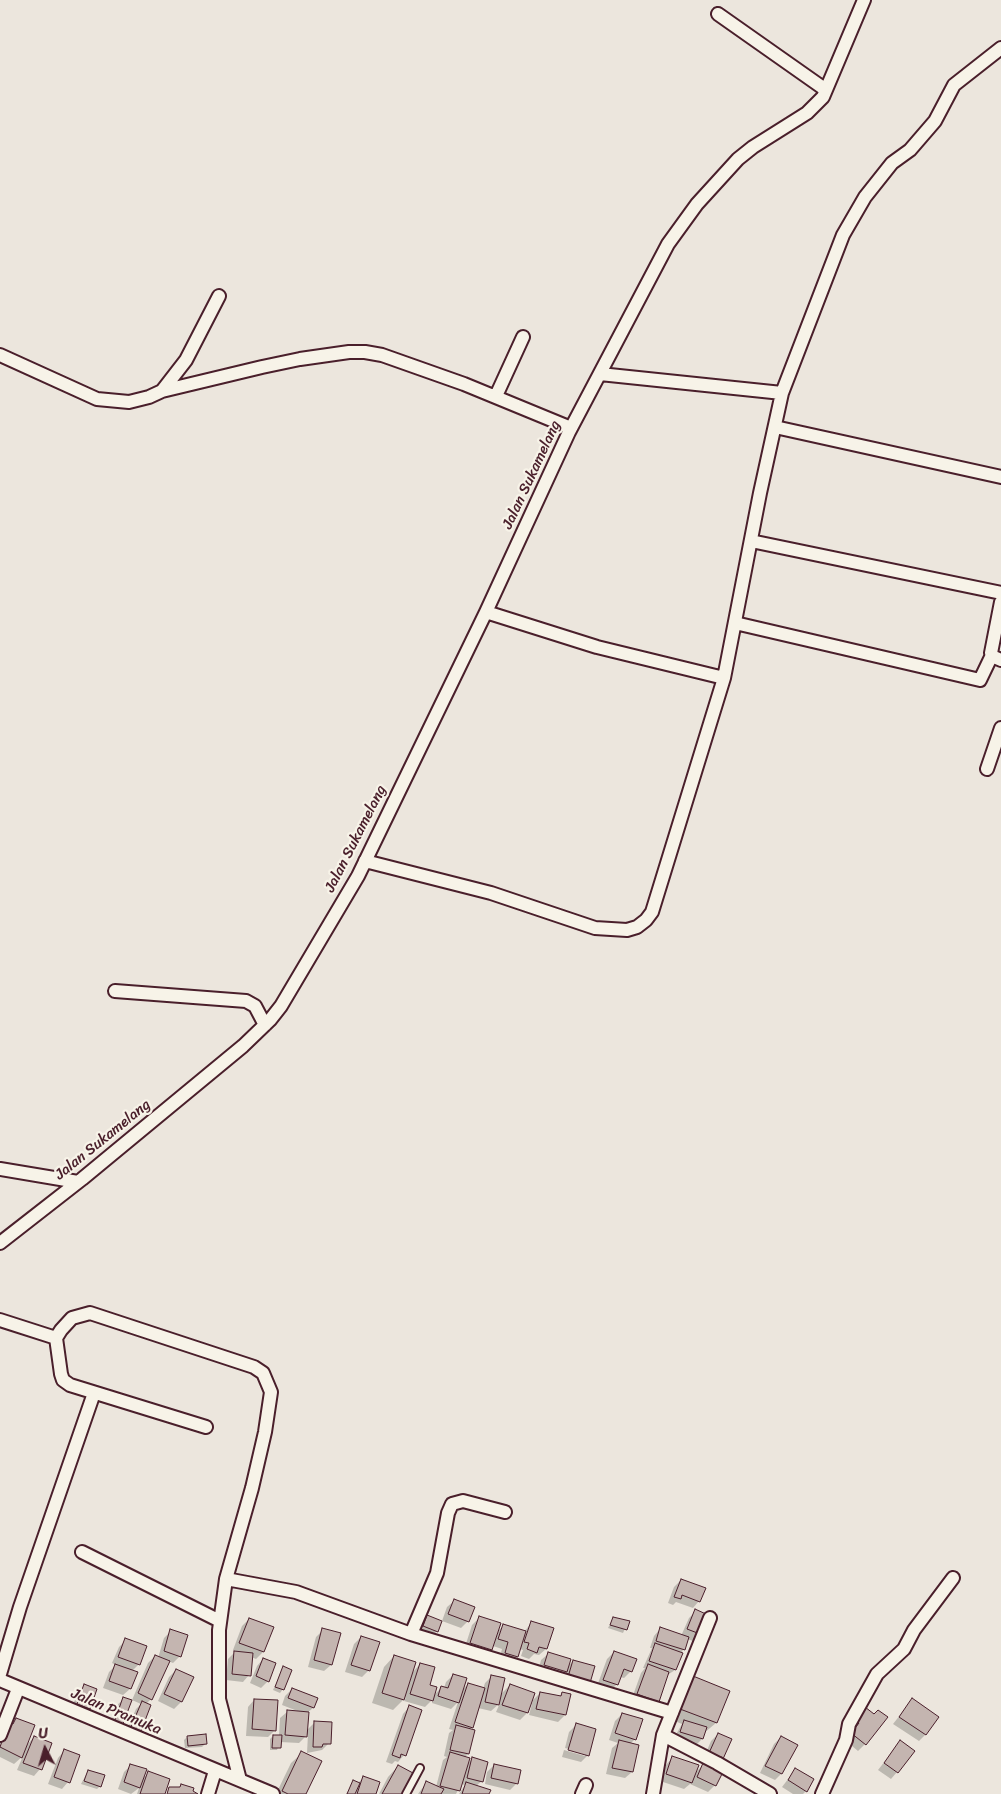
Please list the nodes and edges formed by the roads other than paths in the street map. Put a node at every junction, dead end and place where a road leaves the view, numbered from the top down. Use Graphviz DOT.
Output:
graph roads {
  1 [pos="864,0"];
  2 [pos="718,14"];
  3 [pos="1001,48"];
  4 [pos="826,90"];
  5 [pos="219,296"];
  6 [pos="523,337"];
  7 [pos="0,354"];
  8 [pos="600,374"];
  9 [pos="162,391"];
  10 [pos="782,393"];
  11 [pos="496,396"];
  12 [pos="775,427"];
  13 [pos="571,428"];
  14 [pos="1001,478"];
  15 [pos="751,541"];
  16 [pos="1001,593"];
  17 [pos="1001,602"];
  18 [pos="486,612"];
  19 [pos="735,623"];
  20 [pos="996,657"];
  21 [pos="724,678"];
  22 [pos="1001,728"];
  23 [pos="987,769"];
  24 [pos="366,861"];
  25 [pos="115,991"];
  26 [pos="268,1023"];
  27 [pos="0,1169"];
  28 [pos="78,1182"];
  29 [pos="0,1243"];
  30 [pos="0,1320"];
  31 [pos="56,1338"];
  32 [pos="94,1393"];
  33 [pos="206,1427"];
  34 [pos="505,1512"];
  35 [pos="82,1552"];
  36 [pos="952,1578"];
  37 [pos="226,1579"];
  38 [pos="710,1618"];
  39 [pos="220,1621"];
  40 [pos="411,1634"];
  41 [pos="0,1674"];
  42 [pos="0,1680"];
  43 [pos="18,1689"];
  44 [pos="672,1713"];
  45 [pos="0,1735"];
  46 [pos="663,1735"];
  47 [pos="420,1768"];
  48 [pos="227,1776"];
  49 [pos="208,1794"];
  50 [pos="273,1794"];
  51 [pos="406,1794"];
  52 [pos="653,1794"];
  53 [pos="770,1794"];
  54 [pos="822,1794"];
  1 -- 4 [label="street, Jalan Sukamelang"];
  2 -- 4 [label="street"];
  3 -- 10 [label="street"];
  4 -- 8 [label="street, Jalan Sukamelang"];
  5 -- 9 [label="street"];
  6 -- 11 [label="street"];
  7 -- 9 [label="street"];
  8 -- 10 [label="street"];
  8 -- 13 [label="street, Jalan Sukamelang"];
  9 -- 11 [label="street"];
  10 -- 12 [label="street"];
  11 -- 13 [label="street"];
  12 -- 14 [label="street"];
  12 -- 15 [label="street"];
  13 -- 18 [label="street, Jalan Sukamelang"];
  15 -- 16 [label="street"];
  15 -- 19 [label="street"];
  17 -- 20 [label="street"];
  18 -- 21 [label="street"];
  18 -- 24 [label="street, Jalan Sukamelang"];
  19 -- 20 [label="street"];
  19 -- 21 [label="street"];
  21 -- 24 [label="street"];
  22 -- 23 [label="street"];
  24 -- 26 [label="street, Jalan Sukamelang"];
  25 -- 26 [label="street"];
  26 -- 28 [label="street, Jalan Sukamelang"];
  27 -- 28 [label="street"];
  28 -- 29 [label="street, Jalan Sukamelang"];
  30 -- 31 [label="street"];
  31 -- 32 [label="street"];
  31 -- 37 [label="street"];
  32 -- 33 [label="street"];
  32 -- 41 [label="street"];
  34 -- 40 [label="street"];
  35 -- 39 [label="street"];
  36 -- 54 [label="street"];
  37 -- 39 [label="street"];
  37 -- 40 [label="street"];
  38 -- 44 [label="street"];
  39 -- 48 [label="street"];
  40 -- 44 [label="street"];
  42 -- 43 [label="street, Jalan Pramuka"];
  43 -- 45 [label="street"];
  43 -- 48 [label="street, Jalan Pramuka"];
  44 -- 46 [label="street"];
  46 -- 52 [label="street"];
  46 -- 53 [label="street"];
  47 -- 51 [label="lane"];
  48 -- 49 [label="street"];
  48 -- 50 [label="street, Jalan Pramuka"];
}
